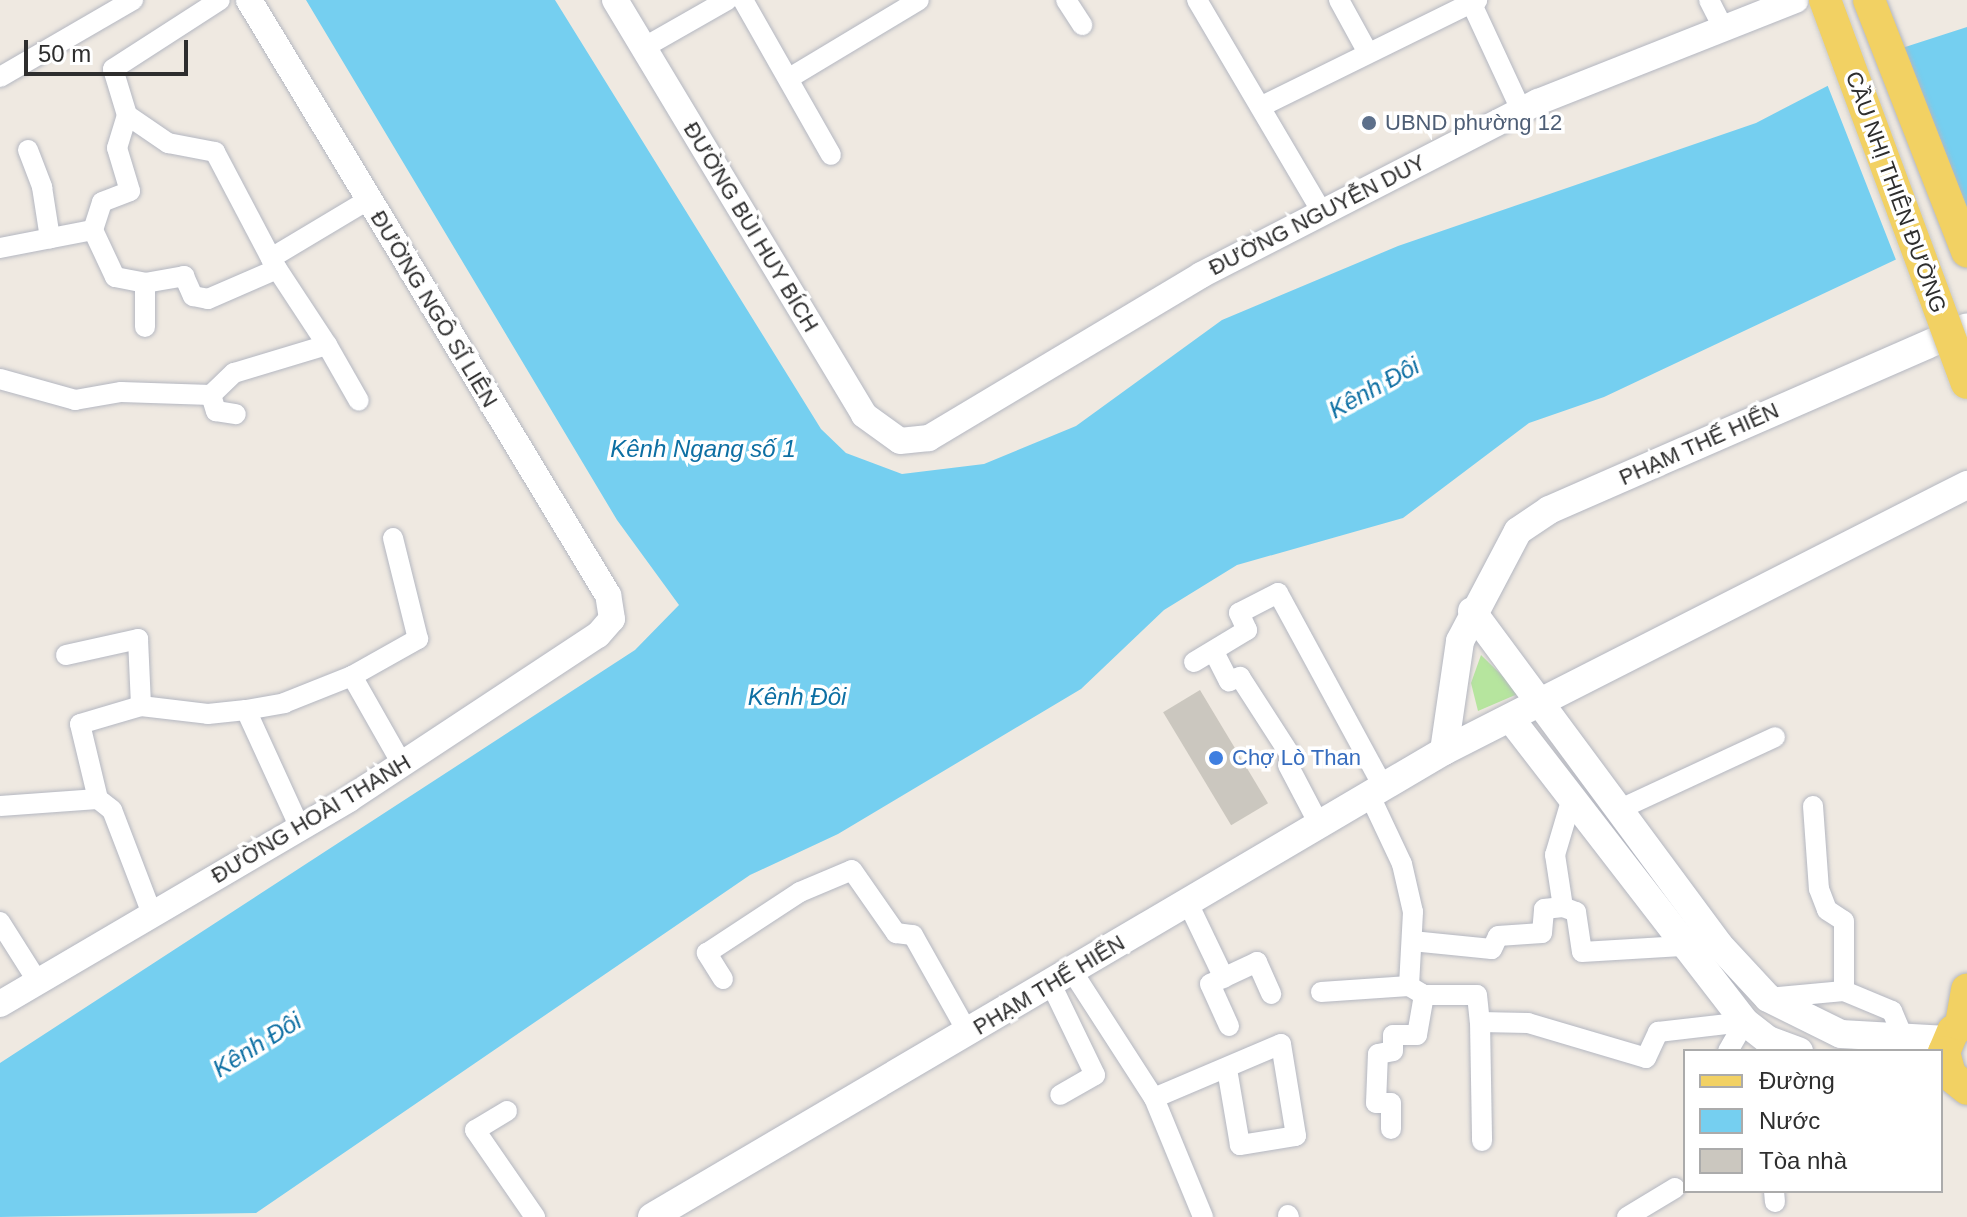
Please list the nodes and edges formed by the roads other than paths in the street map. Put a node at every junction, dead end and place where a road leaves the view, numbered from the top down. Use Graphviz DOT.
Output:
graph roads {
  1 [pos="133,0"];
  2 [pos="220,0"];
  3 [pos="249,0"];
  4 [pos="615,0"];
  5 [pos="727,0"];
  6 [pos="743,0"];
  7 [pos="1066,0"];
  8 [pos="1197,0"];
  9 [pos="1339,0"];
  10 [pos="1709,0"];
  11 [pos="1796,0"];
  12 [pos="1825,0"];
  13 [pos="1869,0"];
  14 [pos="1473,1"];
  15 [pos="908,3"];
  16 [pos="1082,25"];
  17 [pos="1722,26"];
  18 [pos="643,48"];
  19 [pos="1367,51"];
  20 [pos="0,77"];
  21 [pos="791,77"];
  22 [pos="1262,106"];
  23 [pos="1521,110"];
  24 [pos="127,115"];
  25 [pos="28,150"];
  26 [pos="831,155"];
  27 [pos="368,200"];
  28 [pos="1322,212"];
  29 [pos="93,230"];
  30 [pos="50,238"];
  31 [pos="0,248"];
  32 [pos="1967,252"];
  33 [pos="274,264"];
  34 [pos="145,283"];
  35 [pos="145,327"];
  36 [pos="1967,327"];
  37 [pos="327,345"];
  38 [pos="0,379"];
  39 [pos="1967,383"];
  40 [pos="211,395"];
  41 [pos="359,401"];
  42 [pos="236,414"];
  43 [pos="900,441"];
  44 [pos="1967,485"];
  45 [pos="393,538"];
  46 [pos="1472,611"];
  47 [pos="612,619"];
  48 [pos="1214,652"];
  49 [pos="66,655"];
  50 [pos="1194,662"];
  51 [pos="352,676"];
  52 [pos="1540,699"];
  53 [pos="141,706"];
  54 [pos="246,710"];
  55 [pos="1510,718"];
  56 [pos="1775,737"];
  57 [pos="1444,751"];
  58 [pos="402,764"];
  59 [pos="1377,792"];
  60 [pos="98,799"];
  61 [pos="1571,801"];
  62 [pos="0,806"];
  63 [pos="1813,806"];
  64 [pos="1618,810"];
  65 [pos="1320,826"];
  66 [pos="300,828"];
  67 [pos="1188,903"];
  68 [pos="1563,907"];
  69 [pos="152,914"];
  70 [pos="0,922"];
  71 [pos="1412,941"];
  72 [pos="1719,945"];
  73 [pos="1688,955"];
  74 [pos="1062,977"];
  75 [pos="1224,978"];
  76 [pos="723,979"];
  77 [pos="38,982"];
  78 [pos="1417,990"];
  79 [pos="1967,990"];
  80 [pos="1844,991"];
  81 [pos="1321,992"];
  82 [pos="1271,994"];
  83 [pos="1768,998"];
  84 [pos="0,1004"];
  85 [pos="1480,1022"];
  86 [pos="1745,1022"];
  87 [pos="1229,1026"];
  88 [pos="1958,1028"];
  89 [pos="968,1033"];
  90 [pos="1904,1039"];
  91 [pos="1767,1046"];
  92 [pos="1729,1049"];
  93 [pos="1227,1069"];
  94 [pos="1953,1080"];
  95 [pos="1060,1095"];
  96 [pos="1154,1098"];
  97 [pos="507,1111"];
  98 [pos="1391,1129"];
  99 [pos="1482,1141"];
  100 [pos="1675,1188"];
  101 [pos="535,1217"];
  102 [pos="652,1217"];
  103 [pos="1203,1217"];
  104 [pos="1627,1217"];
  1 -- 20 [label="street"];
  2 -- 24 [label="street"];
  3 -- 27 [label="street, ĐƯỜNG NGÔ SĨ LIÊN"];
  4 -- 18 [label="street, ĐƯỜNG BÙI HUY BÍCH"];
  5 -- 18 [label="street"];
  6 -- 21 [label="street"];
  7 -- 16 [label="street"];
  8 -- 22 [label="street"];
  9 -- 19 [label="street"];
  10 -- 17 [label="street"];
  11 -- 17 [label="street, ĐƯỜNG NGUYỄN DUY"];
  12 -- 39 [label="main road, CẦU NHỊ THIÊN ĐƯỜNG, bridge"];
  13 -- 32 [label="main road, CẦU NHỊ THIÊN ĐƯỜNG"];
  14 -- 19 [label="street"];
  14 -- 23 [label="street"];
  15 -- 21 [label="street"];
  17 -- 23 [label="street, ĐƯỜNG NGUYỄN DUY"];
  18 -- 43 [label="street, ĐƯỜNG BÙI HUY BÍCH"];
  19 -- 22 [label="street"];
  21 -- 26 [label="street"];
  22 -- 28 [label="street"];
  23 -- 28 [label="street, ĐƯỜNG NGUYỄN DUY"];
  24 -- 29 [label="street"];
  24 -- 33 [label="street"];
  25 -- 30 [label="street"];
  27 -- 33 [label="street"];
  27 -- 47 [label="street, ĐƯỜNG NGÔ SĨ LIÊN"];
  28 -- 43 [label="street, ĐƯỜNG NGUYỄN DUY"];
  29 -- 30 [label="street"];
  29 -- 34 [label="street"];
  30 -- 31 [label="street"];
  33 -- 34 [label="street"];
  33 -- 37 [label="street"];
  34 -- 35 [label="street"];
  36 -- 46 [label="main road, PHẠM THẾ HIỂN"];
  37 -- 40 [label="street"];
  37 -- 41 [label="street"];
  38 -- 40 [label="street"];
  40 -- 42 [label="street"];
  44 -- 52 [label="main road, PHẠM THẾ HIỂN"];
  45 -- 51 [label="street"];
  46 -- 52 [label="main road"];
  46 -- 57 [label="main road, PHẠM THẾ HIỂN"];
  47 -- 58 [label="street, ĐƯỜNG HOÀI THANH"];
  48 -- 50 [label="street"];
  48 -- 59 [label="street"];
  48 -- 65 [label="street"];
  49 -- 53 [label="street"];
  51 -- 54 [label="street"];
  51 -- 58 [label="street"];
  52 -- 55 [label="main road, PHẠM THẾ HIỂN"];
  52 -- 64 [label="main road"];
  53 -- 54 [label="street"];
  53 -- 60 [label="street"];
  54 -- 66 [label="street"];
  55 -- 57 [label="main road, PHẠM THẾ HIỂN"];
  55 -- 61 [label="main road"];
  56 -- 64 [label="street"];
  57 -- 59 [label="main road, PHẠM THẾ HIỂN"];
  58 -- 66 [label="street, ĐƯỜNG HOÀI THANH"];
  59 -- 65 [label="main road, PHẠM THẾ HIỂN"];
  59 -- 71 [label="street"];
  60 -- 62 [label="street"];
  60 -- 69 [label="street"];
  61 -- 68 [label="street"];
  61 -- 73 [label="main road"];
  63 -- 80 [label="street"];
  64 -- 72 [label="main road"];
  65 -- 67 [label="main road, PHẠM THẾ HIỂN"];
  66 -- 69 [label="street, ĐƯỜNG HOÀI THANH"];
  67 -- 74 [label="main road, PHẠM THẾ HIỂN"];
  67 -- 75 [label="street"];
  68 -- 71 [label="street"];
  68 -- 73 [label="street"];
  69 -- 77 [label="street, ĐƯỜNG HOÀI THANH"];
  70 -- 77 [label="street"];
  71 -- 78 [label="street"];
  72 -- 73 [label="main road"];
  72 -- 83 [label="main road"];
  73 -- 86 [label="main road"];
  74 -- 89 [label="main road, PHẠM THẾ HIỂN"];
  74 -- 95 [label="street"];
  74 -- 96 [label="street"];
  75 -- 82 [label="street"];
  75 -- 87 [label="street"];
  76 -- 89 [label="street"];
  77 -- 84 [label="street, ĐƯỜNG HOÀI THANH"];
  78 -- 81 [label="street"];
  78 -- 85 [label="street"];
  78 -- 98 [label="street"];
  79 -- 88 [label="main road"];
  80 -- 83 [label="street"];
  80 -- 90 [label="street"];
  83 -- 90 [label="main road"];
  85 -- 86 [label="street"];
  85 -- 99 [label="street"];
  86 -- 91 [label="main road"];
  86 -- 92 [label="street"];
  88 -- 90 [label="main road"];
  88 -- 94 [label="main road"];
  89 -- 102 [label="main road, PHẠM THẾ HIỂN"];
  93 -- 93 [label="street"];
  93 -- 96 [label="street"];
  96 -- 103 [label="street"];
  97 -- 101 [label="street"];
  100 -- 104 [label="street"];
}
